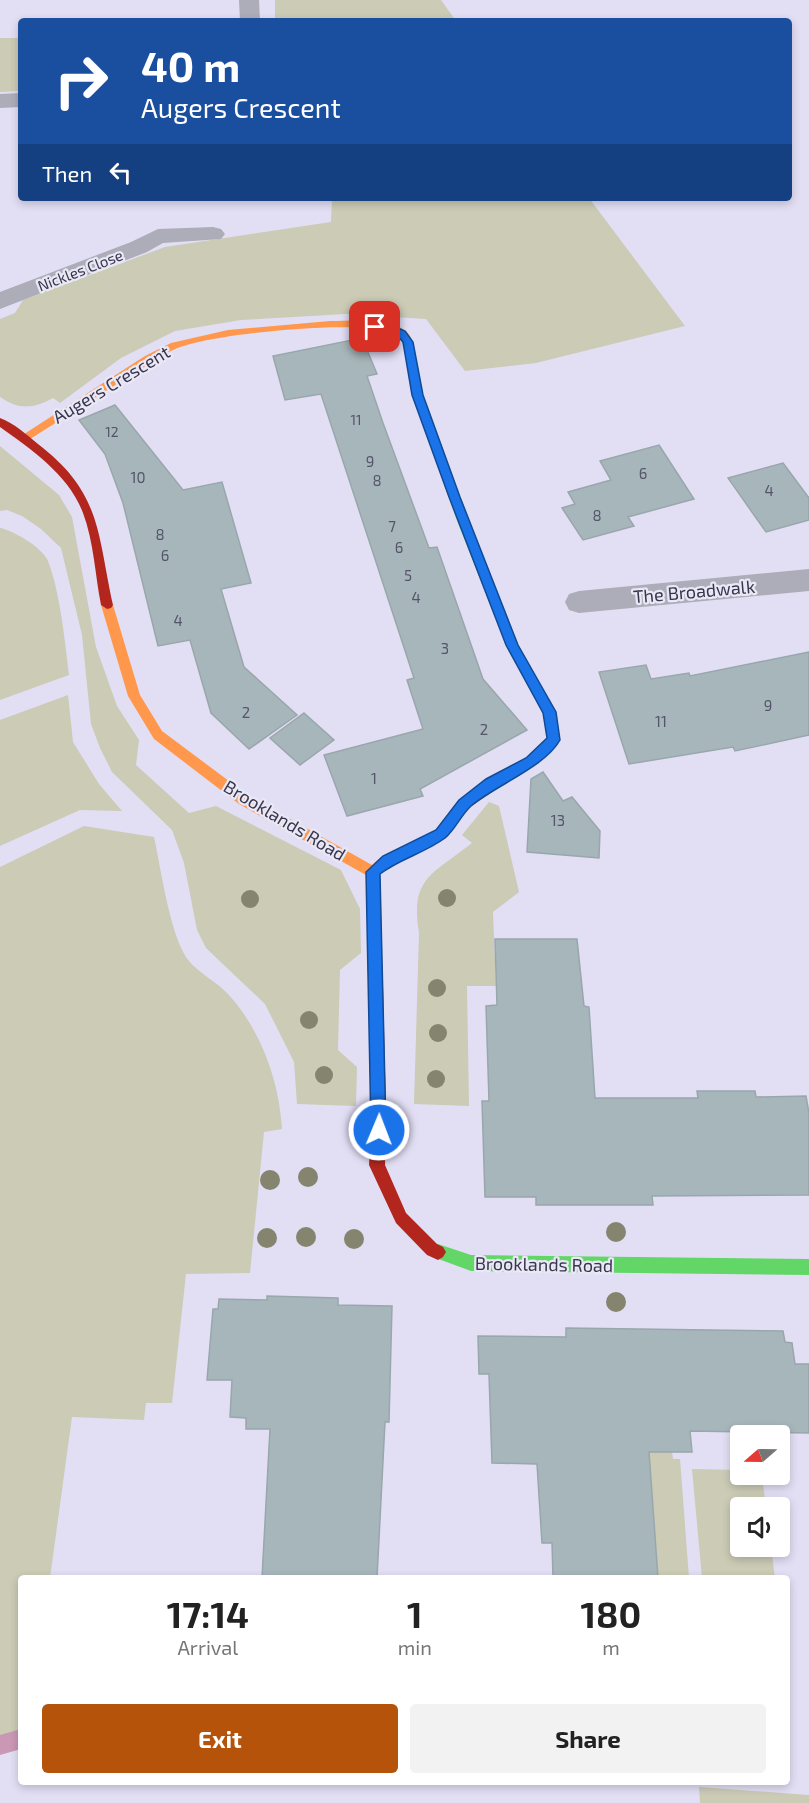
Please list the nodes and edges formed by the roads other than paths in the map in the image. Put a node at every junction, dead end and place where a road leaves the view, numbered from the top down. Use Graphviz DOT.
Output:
graph roads {
  1 [pos="249,0"];
  2 [pos="250,18"];
  3 [pos="18,100"];
  4 [pos="0,101"];
  5 [pos="147,212"];
  6 [pos="213,234"];
  7 [pos="158,236"];
  8 [pos="0,301"];
  9 [pos="0,422"];
  10 [pos="23,438"];
  11 [pos="809,580"];
  12 [pos="579,602"];
  13 [pos="373,872"];
  14 [pos="809,1267"];
  1 -- 2 [label="street"];
  3 -- 4 [label="street"];
  5 -- 7 [label="street"];
  6 -- 7 [label="street, Nickles Close"];
  7 -- 8 [label="street, Nickles Close"];
  9 -- 10 [label="street, Brooklands Road"];
  10 -- 13 [label="street, Brooklands Road"];
  10 -- 13 [label="street, Augers Crescent"];
  11 -- 12 [label="street, The Broadwalk"];
  13 -- 14 [label="street, Brooklands Road"];
}
